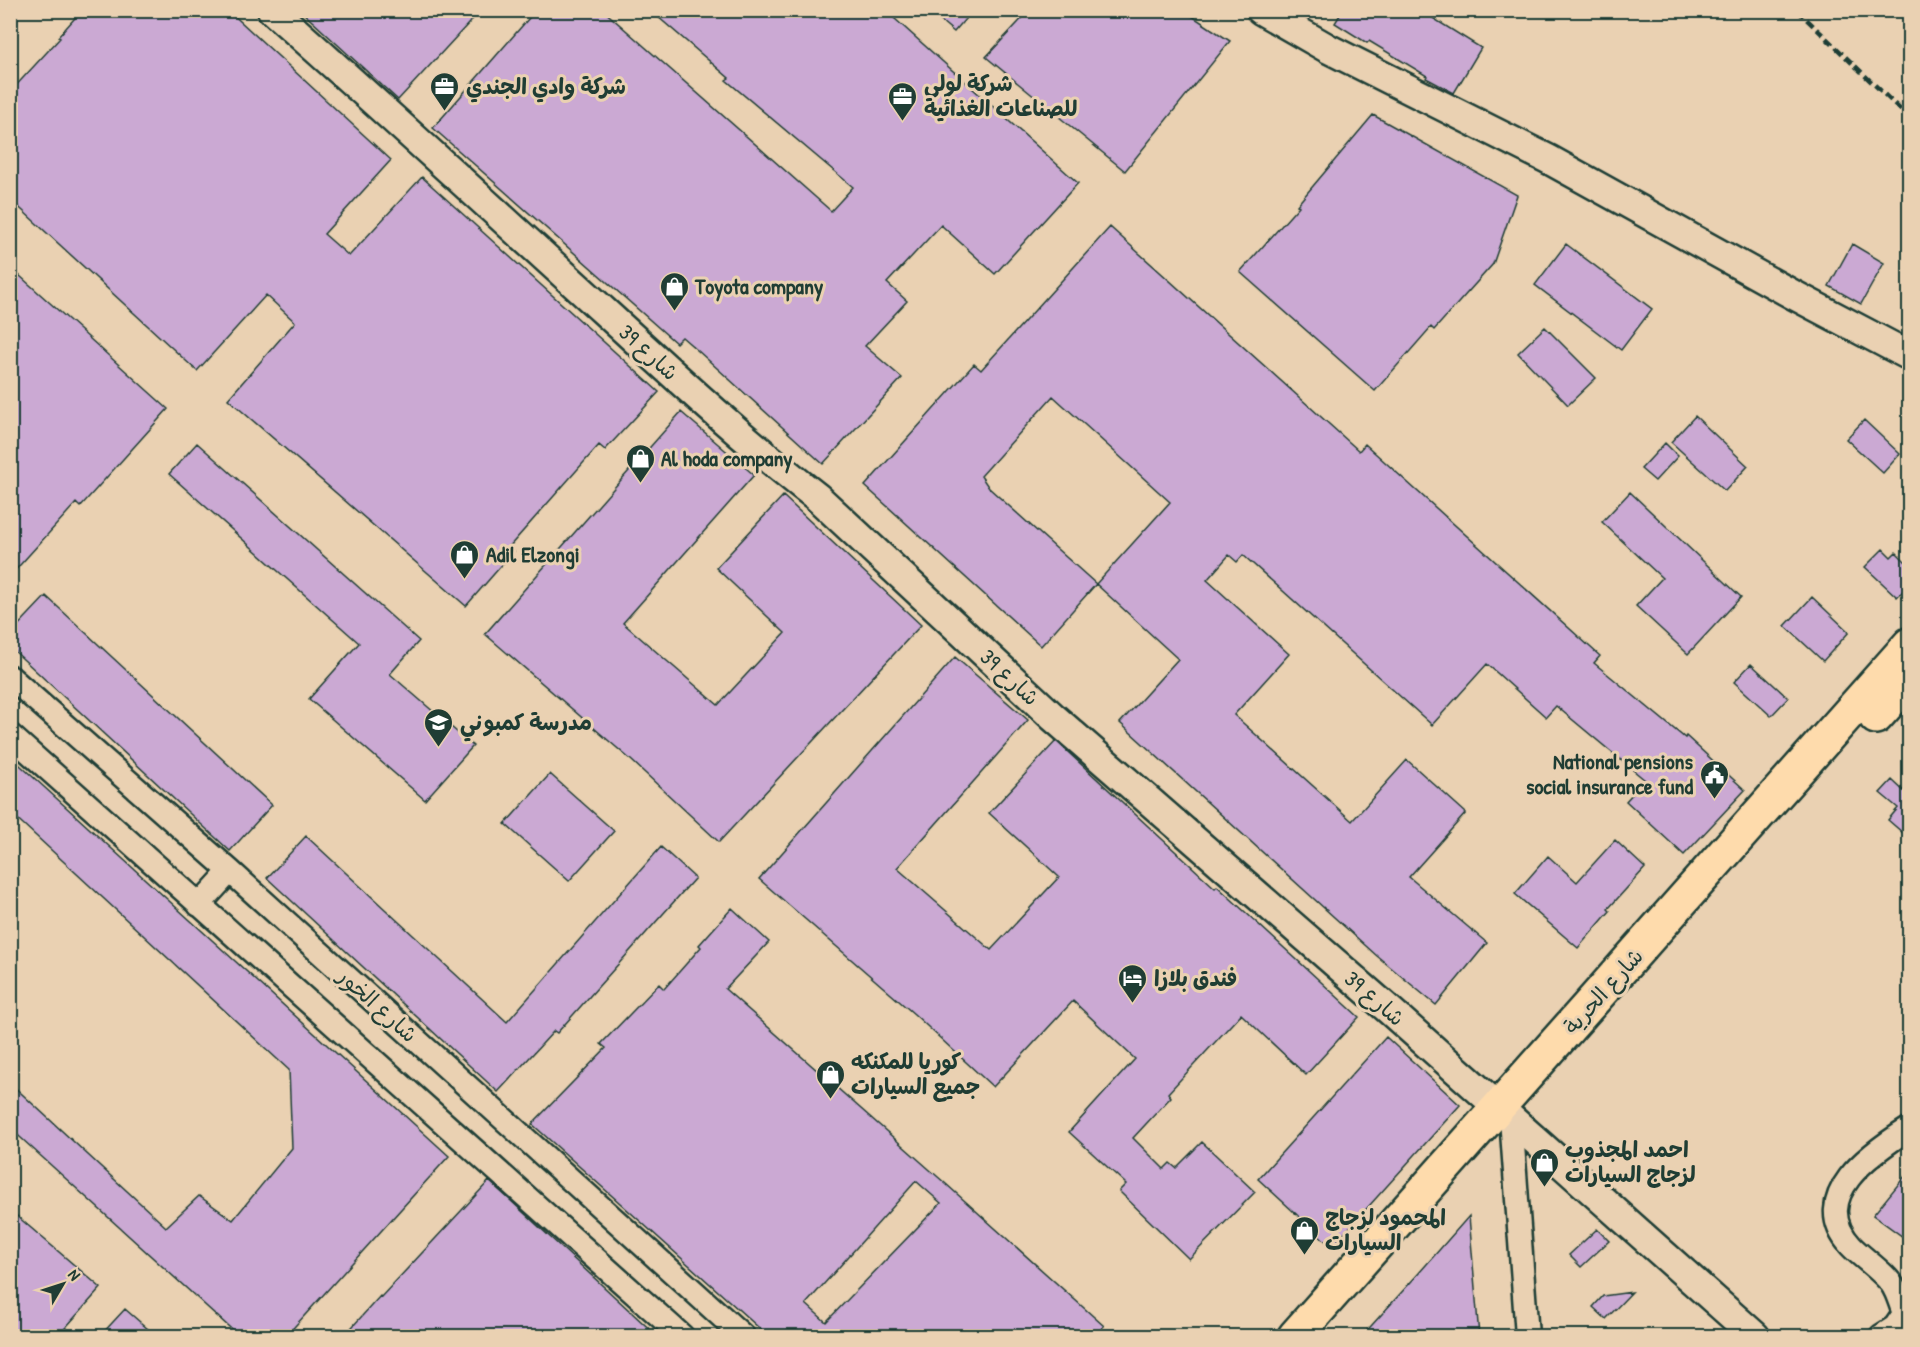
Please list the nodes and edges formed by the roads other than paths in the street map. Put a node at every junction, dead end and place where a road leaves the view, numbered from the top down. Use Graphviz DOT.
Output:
graph roads {
  1 [pos="272,10"];
  2 [pos="1261,10"];
  3 [pos="1910,356"];
  4 [pos="1910,644"];
  5 [pos="10,677"];
  6 [pos="1910,679"];
  7 [pos="10,735"];
  8 [pos="230,871"];
  9 [pos="199,905"];
  10 [pos="1505,1113"];
  11 [pos="1910,1128"];
  12 [pos="1902,1293"];
  13 [pos="682,1336"];
  14 [pos="743,1336"];
  15 [pos="1295,1336"];
  16 [pos="1320,1336"];
  17 [pos="1527,1336"];
  18 [pos="1755,1336"];
  19 [pos="1881,1336"];
  1 -- 10 [label="street, شارع 39"];
  2 -- 3 [label="street"];
  4 -- 10 [label="main road, شارع الحرية"];
  5 -- 8 [label="street, شارع الخور"];
  6 -- 10 [label="main road, شارع الحرية"];
  7 -- 9 [label="street, شارع الخور"];
  8 -- 9 [label="street"];
  8 -- 14 [label="street, شارع الخور"];
  9 -- 13 [label="street, شارع الخور"];
  10 -- 15 [label="main road, شارع الحرية"];
  10 -- 16 [label="main road, شارع الحرية"];
  10 -- 17 [label="street"];
  10 -- 18 [label="street, شارع 39"];
  11 -- 12 [label="street"];
  12 -- 19 [label="street"];
}
